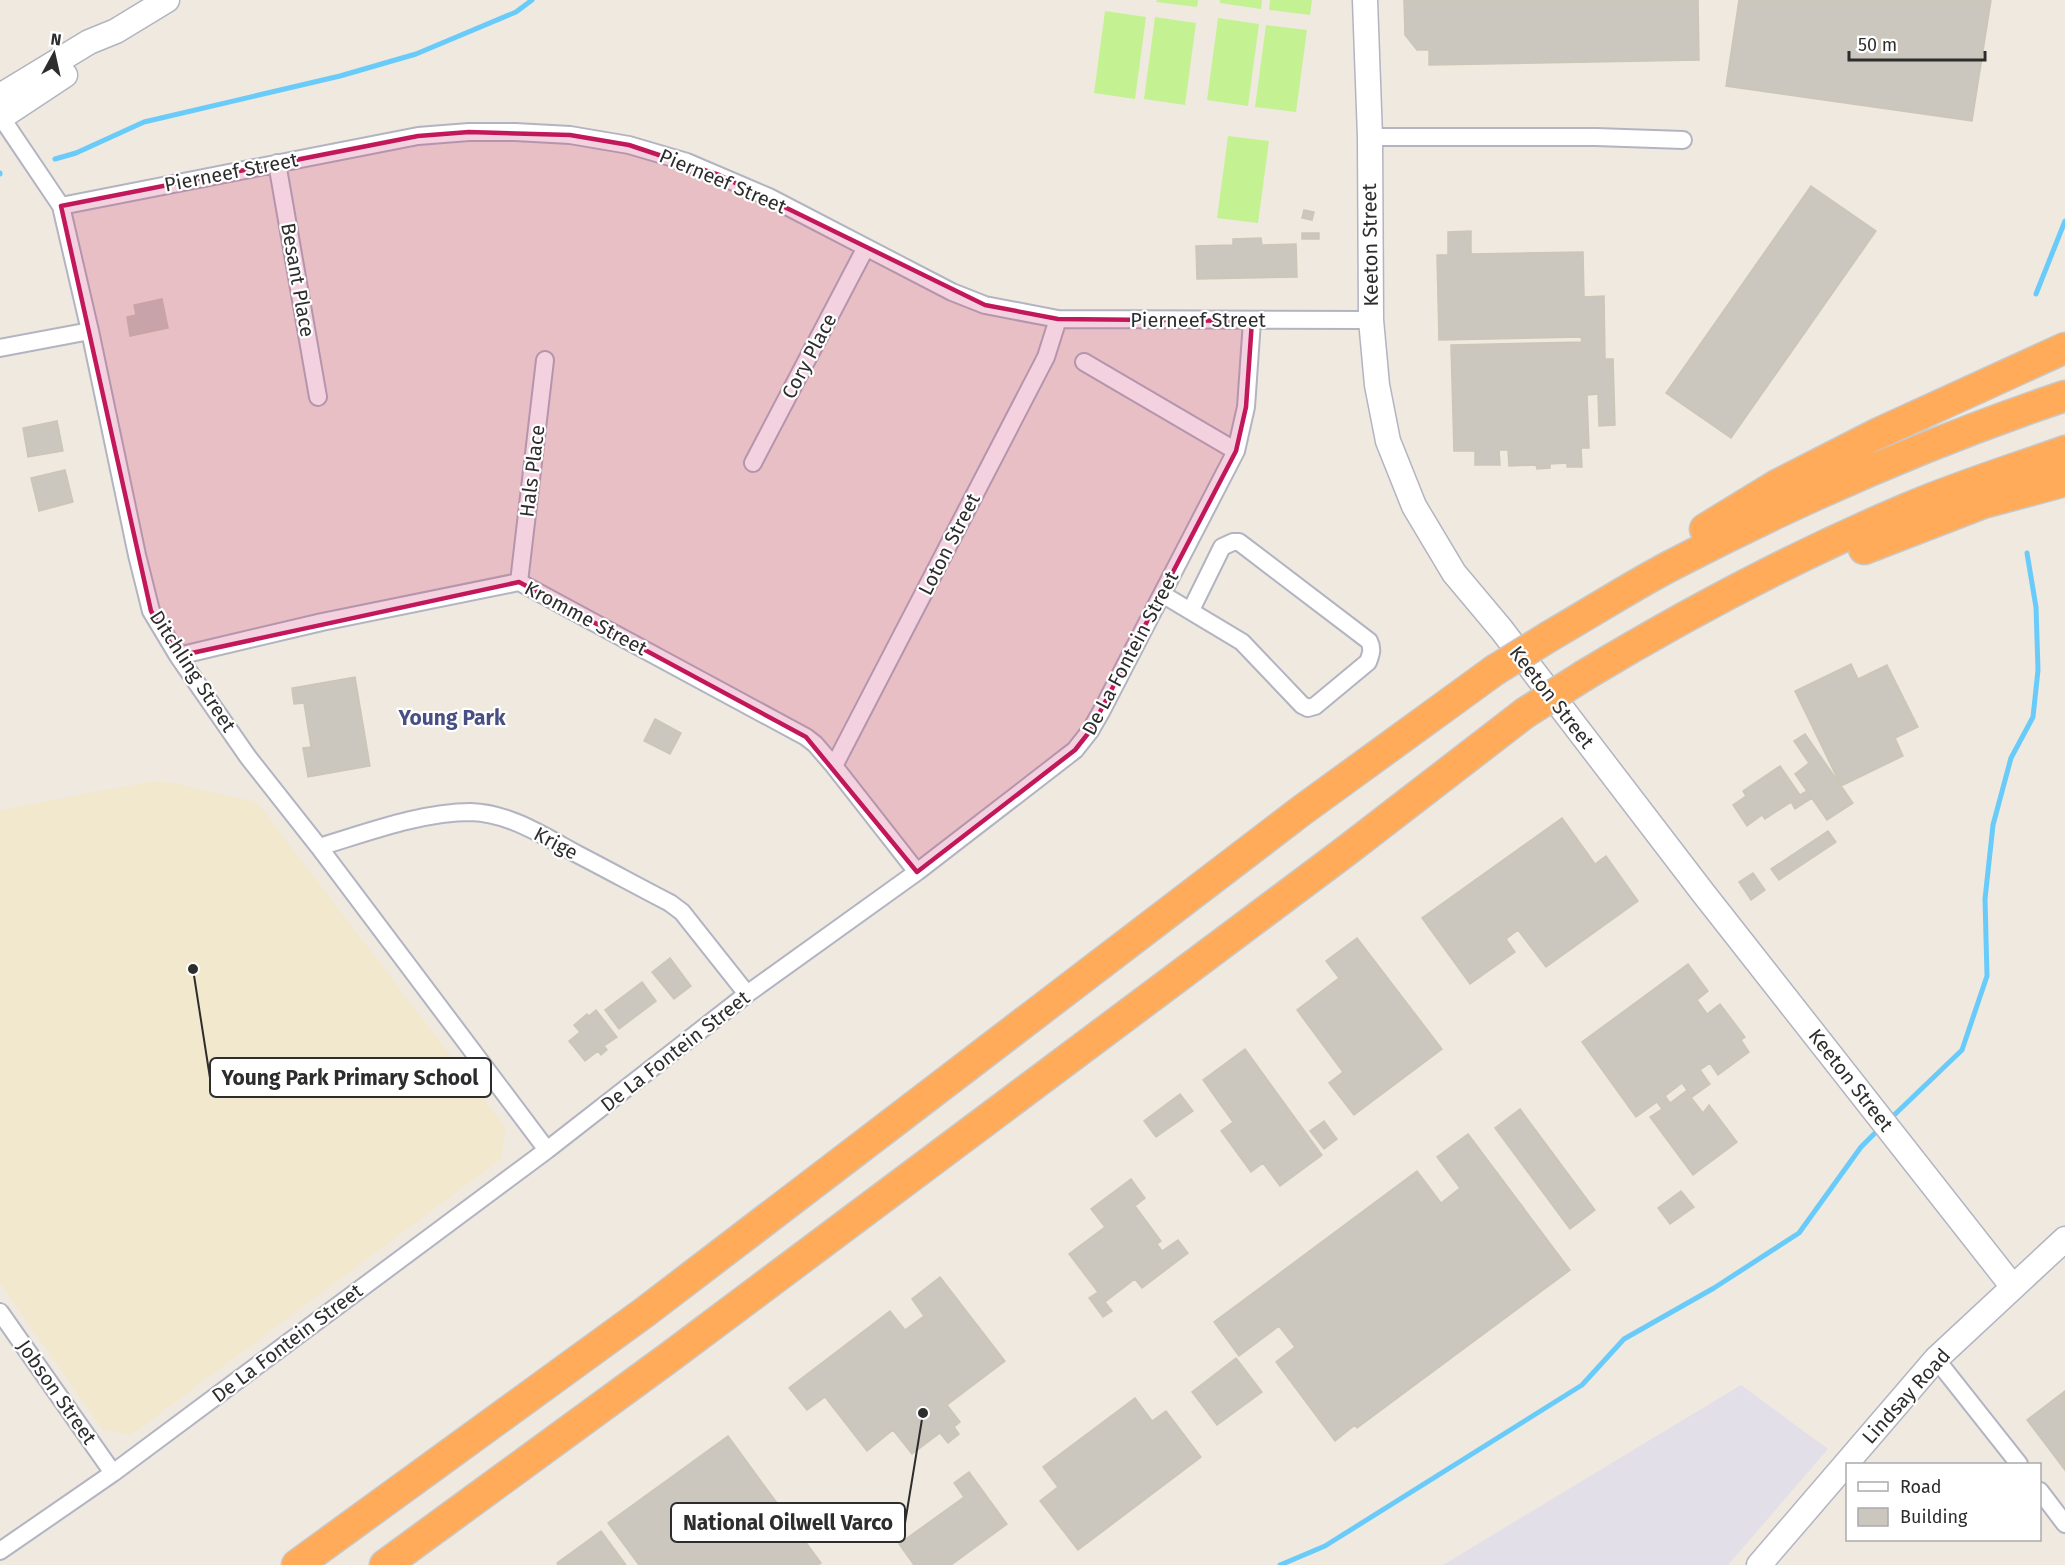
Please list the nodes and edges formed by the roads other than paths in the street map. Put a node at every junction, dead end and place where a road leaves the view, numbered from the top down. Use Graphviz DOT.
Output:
graph roads {
  1 [pos="167,0"];
  2 [pos="1365,0"];
  3 [pos="0,112"];
  4 [pos="1370,137"];
  5 [pos="1683,140"];
  6 [pos="277,164"];
  7 [pos="61,206"];
  8 [pos="865,249"];
  9 [pos="1058,319"];
  10 [pos="1371,320"];
  11 [pos="1252,321"];
  12 [pos="90,331"];
  13 [pos="0,348"];
  14 [pos="2065,348"];
  15 [pos="545,360"];
  16 [pos="1084,362"];
  17 [pos="2065,396"];
  18 [pos="318,397"];
  19 [pos="1236,451"];
  20 [pos="2065,451"];
  21 [pos="753,464"];
  22 [pos="2065,480"];
  23 [pos="519,582"];
  24 [pos="1162,594"];
  25 [pos="1191,610"];
  26 [pos="1578,620"];
  27 [pos="178,656"];
  28 [pos="1587,683"];
  29 [pos="834,766"];
  30 [pos="319,847"];
  31 [pos="917,872"];
  32 [pos="747,994"];
  33 [pos="547,1150"];
  34 [pos="2065,1239"];
  35 [pos="2013,1287"];
  36 [pos="0,1312"];
  37 [pos="1936,1359"];
  38 [pos="1847,1463"];
  39 [pos="2018,1463"];
  40 [pos="1846,1464"];
  41 [pos="113,1473"];
  42 [pos="2041,1492"];
  43 [pos="2065,1524"];
  44 [pos="0,1551"];
  45 [pos="297,1565"];
  46 [pos="385,1565"];
  47 [pos="1759,1565"];
  1 -- 3 [label="street"];
  2 -- 4 [label="street, Keeton Street"];
  3 -- 7 [label="street, Ditchling Street"];
  4 -- 5 [label="street"];
  4 -- 10 [label="street, Keeton Street"];
  6 -- 7 [label="street, Pierneef Street"];
  6 -- 8 [label="street, Pierneef Street"];
  6 -- 18 [label="street, Besant Place"];
  7 -- 12 [label="street, Ditchling Street"];
  8 -- 9 [label="street, Pierneef Street"];
  8 -- 21 [label="street, Cory Place"];
  9 -- 11 [label="street, Pierneef Street"];
  9 -- 29 [label="street, Loton Street"];
  10 -- 11 [label="street, Pierneef Street"];
  10 -- 35 [label="street, Keeton Street"];
  11 -- 19 [label="street, De La Fontein Street"];
  12 -- 13 [label="street"];
  12 -- 27 [label="street, Ditchling Street"];
  14 -- 26 [label="highway"];
  15 -- 23 [label="street, Hals Place"];
  16 -- 19 [label="street"];
  17 -- 26 [label="highway"];
  19 -- 24 [label="street, De La Fontein Street"];
  20 -- 28 [label="highway"];
  22 -- 28 [label="highway"];
  23 -- 27 [label="street, Kromme Street"];
  23 -- 29 [label="street, Kromme Street"];
  24 -- 25 [label="street"];
  24 -- 31 [label="street, De La Fontein Street"];
  25 -- 25 [label="street"];
  26 -- 45 [label="highway, bridge"];
  27 -- 30 [label="street, Ditchling Street"];
  28 -- 46 [label="highway, bridge"];
  29 -- 31 [label="street, Kromme Street"];
  30 -- 32 [label="street, Krige"];
  30 -- 33 [label="street, Ditchling Street"];
  31 -- 32 [label="street, De La Fontein Street"];
  32 -- 33 [label="street, De La Fontein Street"];
  33 -- 41 [label="street, De La Fontein Street"];
  34 -- 35 [label="street, Lindsay Road"];
  35 -- 37 [label="street, Lindsay Road"];
  36 -- 41 [label="street, Jobson Street"];
  37 -- 38 [label="street, Lindsay Road"];
  37 -- 39 [label="street"];
  40 -- 47 [label="street, Lindsay Road"];
  41 -- 44 [label="street, De La Fontein Street"];
  42 -- 43 [label="street"];
}
